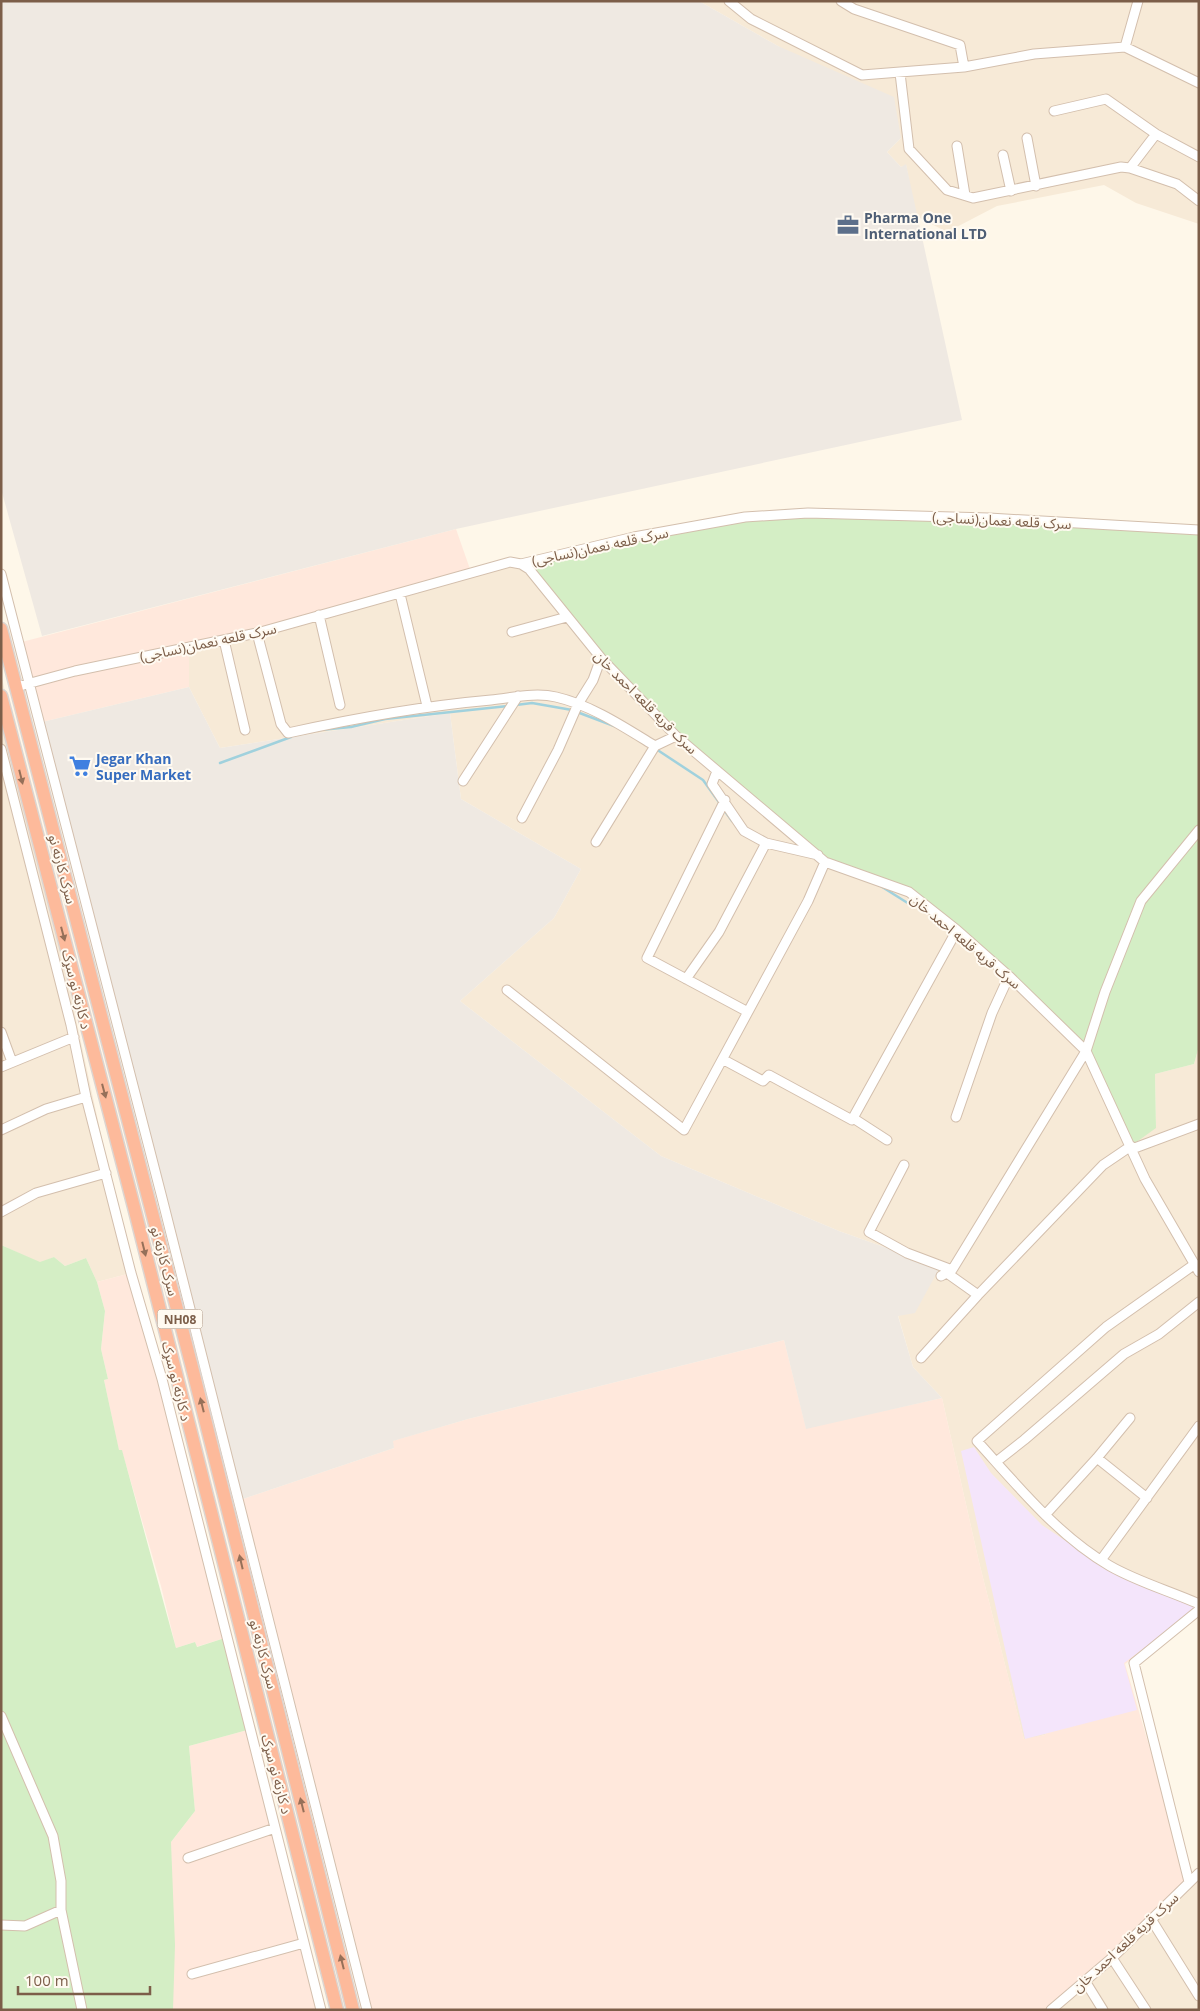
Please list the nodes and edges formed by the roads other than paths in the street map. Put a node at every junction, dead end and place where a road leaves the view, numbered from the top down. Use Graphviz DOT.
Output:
graph roads {
  1 [pos="730,1"];
  2 [pos="842,1"];
  3 [pos="1138,1"];
  4 [pos="1125,47"];
  5 [pos="964,67"];
  6 [pos="900,74"];
  7 [pos="1199,82"];
  8 [pos="1054,111"];
  9 [pos="1156,134"];
  10 [pos="1027,138"];
  11 [pos="957,146"];
  12 [pos="1003,155"];
  13 [pos="1199,157"];
  14 [pos="1130,168"];
  15 [pos="1036,186"];
  16 [pos="1011,191"];
  17 [pos="965,195"];
  18 [pos="1199,201"];
  19 [pos="1199,530"];
  20 [pos="521,564"];
  21 [pos="1,574"];
  22 [pos="400,594"];
  23 [pos="319,616"];
  24 [pos="567,617"];
  25 [pos="1,630"];
  26 [pos="512,632"];
  27 [pos="257,633"];
  28 [pos="224,640"];
  29 [pos="601,658"];
  30 [pos="22,686"];
  31 [pos="1,696"];
  32 [pos="518,696"];
  33 [pos="340,704"];
  34 [pos="578,704"];
  35 [pos="426,706"];
  36 [pos="246,730"];
  37 [pos="676,736"];
  38 [pos="29,740"];
  39 [pos="7,746"];
  40 [pos="654,746"];
  41 [pos="718,771"];
  42 [pos="463,781"];
  43 [pos="724,800"];
  44 [pos="522,818"];
  45 [pos="1199,830"];
  46 [pos="596,842"];
  47 [pos="766,843"];
  48 [pos="32,845"];
  49 [pos="822,858"];
  50 [pos="957,930"];
  51 [pos="1009,976"];
  52 [pos="686,979"];
  53 [pos="507,990"];
  54 [pos="748,1012"];
  55 [pos="1,1032"];
  56 [pos="74,1037"];
  57 [pos="1086,1051"];
  58 [pos="724,1060"];
  59 [pos="12,1062"];
  60 [pos="1,1067"];
  61 [pos="86,1096"];
  62 [pos="956,1117"];
  63 [pos="853,1118"];
  64 [pos="1199,1124"];
  65 [pos="1,1130"];
  66 [pos="887,1140"];
  67 [pos="1132,1148"];
  68 [pos="904,1165"];
  69 [pos="106,1173"];
  70 [pos="1,1212"];
  71 [pos="1197,1268"];
  72 [pos="947,1273"];
  73 [pos="978,1296"];
  74 [pos="1199,1302"];
  75 [pos="921,1358"];
  76 [pos="1130,1418"];
  77 [pos="1199,1426"];
  78 [pos="1097,1458"];
  79 [pos="996,1462"];
  80 [pos="1147,1498"];
  81 [pos="1045,1515"];
  82 [pos="1101,1560"];
  83 [pos="248,1592"];
  84 [pos="231,1597"];
  85 [pos="1199,1604"];
  86 [pos="1199,1610"];
  87 [pos="1,1716"];
  88 [pos="275,1828"];
  89 [pos="188,1858"];
  90 [pos="1199,1873"];
  91 [pos="1189,1882"];
  92 [pos="61,1910"];
  93 [pos="1151,1919"];
  94 [pos="1,1925"];
  95 [pos="304,1943"];
  96 [pos="1112,1958"];
  97 [pos="192,1974"];
  98 [pos="1085,1981"];
  99 [pos="1199,1996"];
  100 [pos="82,2010"];
  101 [pos="321,2010"];
  102 [pos="337,2010"];
  103 [pos="353,2010"];
  104 [pos="367,2010"];
  105 [pos="1051,2010"];
  106 [pos="1104,2010"];
  107 [pos="1146,2010"];
  1 -- 6 [label="street"];
  2 -- 5 [label="street"];
  3 -- 4 [label="street"];
  4 -- 5 [label="street"];
  4 -- 7 [label="street"];
  5 -- 6 [label="street"];
  6 -- 17 [label="street"];
  8 -- 9 [label="street"];
  9 -- 13 [label="street"];
  9 -- 14 [label="street"];
  10 -- 15 [label="street"];
  11 -- 17 [label="street"];
  12 -- 16 [label="street"];
  14 -- 15 [label="street"];
  14 -- 18 [label="street"];
  15 -- 16 [label="street"];
  16 -- 17 [label="street"];
  19 -- 20 [label="street, سرک قلعه نعمان(نساجی)"];
  20 -- 22 [label="street, سرک قلعه نعمان(نساجی)"];
  20 -- 24 [label="street, سرک قریه قلعه احمد خان"];
  21 -- 30 [label="street"];
  22 -- 23 [label="street, سرک قلعه نعمان(نساجی)"];
  22 -- 35 [label="street"];
  23 -- 27 [label="street, سرک قلعه نعمان(نساجی)"];
  23 -- 33 [label="street"];
  24 -- 26 [label="street"];
  24 -- 29 [label="street, سرک قریه قلعه احمد خان"];
  25 -- 30 [label="highway, سرک کارته نو / NH08"];
  27 -- 28 [label="street, سرک قلعه نعمان(نساجی)"];
  27 -- 35 [label="street"];
  28 -- 30 [label="street, سرک قلعه نعمان(نساجی)"];
  28 -- 36 [label="street"];
  29 -- 34 [label="street"];
  29 -- 37 [label="street, سرک قریه قلعه احمد خان"];
  30 -- 38 [label="highway, سرک کارته نو / NH08"];
  30 -- 104 [label="street"];
  31 -- 39 [label="highway, د کارته نو سړک / NH08"];
  32 -- 34 [label="street"];
  32 -- 35 [label="street"];
  32 -- 42 [label="street"];
  34 -- 40 [label="street"];
  34 -- 44 [label="street"];
  37 -- 40 [label="street"];
  37 -- 41 [label="street, سرک قریه قلعه احمد خان"];
  38 -- 39 [label="highway"];
  83 -- 38 [label="highway, سرک کارته نو / NH08, one-way"];
  39 -- 48 [label="highway, د کارته نو سړک / NH08"];
  40 -- 46 [label="street"];
  41 -- 43 [label="street"];
  41 -- 49 [label="street, سرک قریه قلعه احمد خان"];
  43 -- 47 [label="street"];
  43 -- 52 [label="street"];
  45 -- 57 [label="street"];
  47 -- 49 [label="street"];
  47 -- 52 [label="street"];
  48 -- 56 [label="street"];
  48 -- 84 [label="highway, د کارته نو سړک / NH08, one-way"];
  49 -- 50 [label="street, سرک قریه قلعه احمد خان"];
  49 -- 54 [label="street"];
  50 -- 51 [label="street, سرک قریه قلعه احمد خان"];
  50 -- 63 [label="street"];
  51 -- 57 [label="street, سرک قریه قلعه احمد خان"];
  51 -- 62 [label="street"];
  52 -- 54 [label="street"];
  53 -- 58 [label="street"];
  54 -- 58 [label="street"];
  55 -- 59 [label="street"];
  56 -- 59 [label="street"];
  56 -- 61 [label="street"];
  57 -- 67 [label="street, سرک قریه قلعه احمد خان"];
  57 -- 72 [label="street"];
  58 -- 63 [label="street"];
  59 -- 60 [label="street"];
  61 -- 65 [label="street"];
  61 -- 69 [label="street"];
  63 -- 66 [label="street"];
  64 -- 67 [label="street"];
  67 -- 71 [label="street, سرک قریه قلعه احمد خان"];
  67 -- 73 [label="street"];
  68 -- 72 [label="street"];
  69 -- 70 [label="street"];
  69 -- 88 [label="street"];
  71 -- 79 [label="street"];
  72 -- 73 [label="street"];
  73 -- 75 [label="street"];
  74 -- 79 [label="street"];
  76 -- 78 [label="street"];
  77 -- 80 [label="street"];
  78 -- 80 [label="street"];
  78 -- 81 [label="street"];
  79 -- 81 [label="street"];
  80 -- 82 [label="street"];
  81 -- 82 [label="street"];
  82 -- 85 [label="street"];
  83 -- 84 [label="highway"];
  103 -- 83 [label="highway, سرک کارته نو / NH08, one-way"];
  84 -- 102 [label="highway, د کارته نو سړک / NH08"];
  86 -- 91 [label="street"];
  87 -- 92 [label="street"];
  88 -- 89 [label="street"];
  88 -- 95 [label="street"];
  90 -- 91 [label="street, سرک قریه قلعه احمد خان"];
  91 -- 93 [label="street, سرک قریه قلعه احمد خان"];
  92 -- 94 [label="street"];
  92 -- 100 [label="street"];
  93 -- 96 [label="street, سرک قریه قلعه احمد خان"];
  93 -- 99 [label="street"];
  95 -- 97 [label="street"];
  95 -- 101 [label="street"];
  96 -- 98 [label="street, سرک قریه قلعه احمد خان"];
  96 -- 107 [label="street"];
  98 -- 105 [label="street, سرک قریه قلعه احمد خان"];
  98 -- 106 [label="street"];
}
